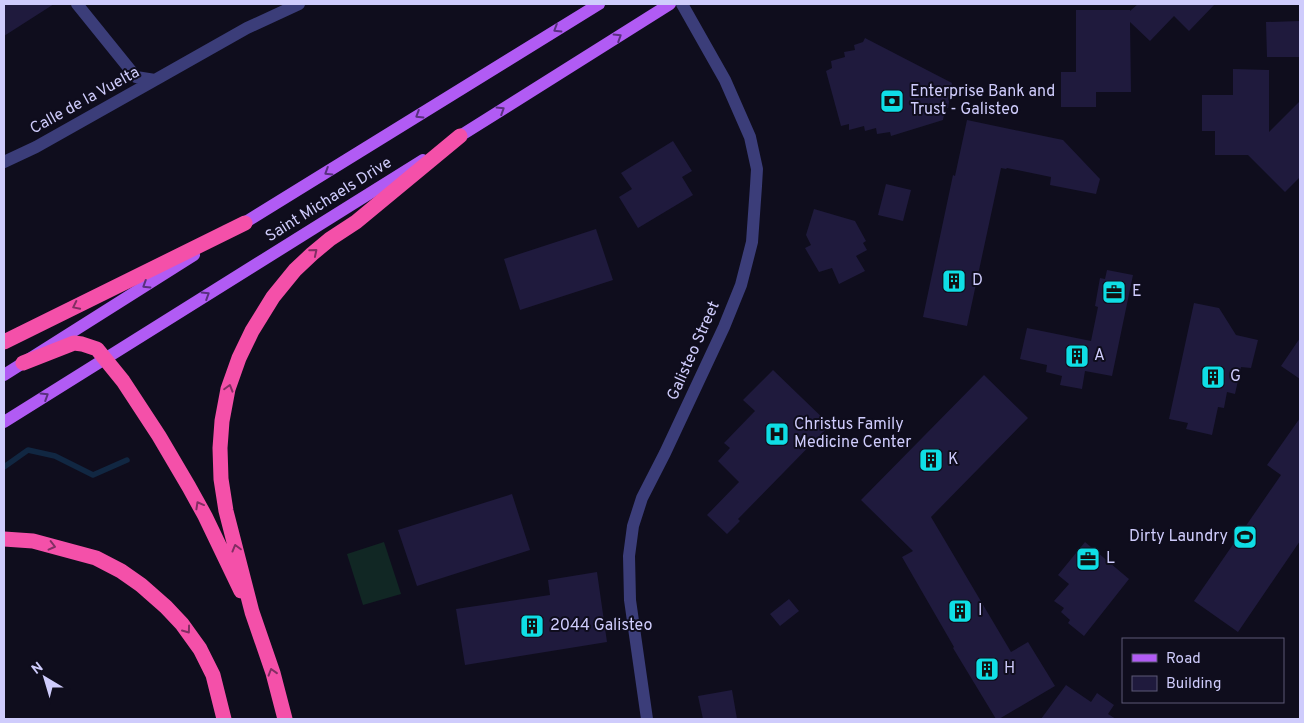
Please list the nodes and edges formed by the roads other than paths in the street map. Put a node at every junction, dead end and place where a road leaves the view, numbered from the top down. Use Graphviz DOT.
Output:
graph roads {
  1 [pos="77,4"];
  2 [pos="298,4"];
  3 [pos="598,4"];
  4 [pos="670,4"];
  5 [pos="682,4"];
  6 [pos="155,80"];
  7 [pos="460,136"];
  8 [pos="4,162"];
  9 [pos="245,222"];
  10 [pos="4,342"];
  11 [pos="106,358"];
  12 [pos="23,363"];
  13 [pos="4,375"];
  14 [pos="4,422"];
  15 [pos="4,539"];
  16 [pos="252,612"];
  17 [pos="224,719"];
  18 [pos="284,719"];
  19 [pos="647,719"];
  1 -- 6 [label="street"];
  2 -- 6 [label="street, Calle de la Vuelta"];
  3 -- 9 [label="main road, Saint Michaels Drive, one-way"];
  7 -- 4 [label="main road, Saint Michaels Drive, one-way"];
  5 -- 19 [label="street, Galisteo Street"];
  6 -- 8 [label="street, Calle de la Vuelta"];
  11 -- 7 [label="main road, Saint Michaels Drive, one-way"];
  16 -- 7 [label="highway, one-way"];
  9 -- 10 [label="highway, one-way"];
  9 -- 12 [label="main road, Saint Michaels Drive, one-way"];
  11 -- 12 [label="highway"];
  14 -- 11 [label="main road, Saint Michaels Drive, one-way"];
  16 -- 11 [label="highway, one-way"];
  12 -- 13 [label="main road, Saint Michaels Drive"];
  15 -- 17 [label="highway, one-way"];
  18 -- 16 [label="highway, one-way"];
}
